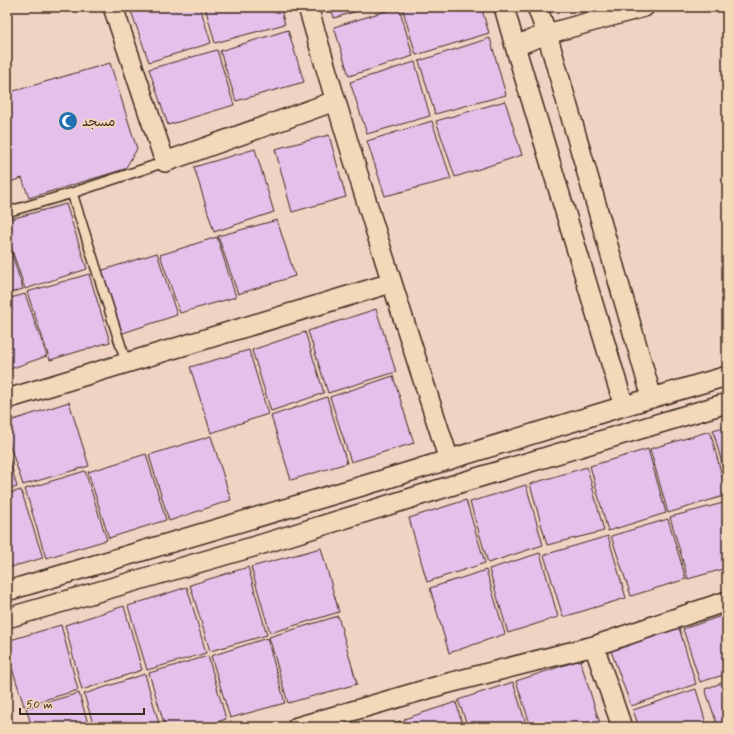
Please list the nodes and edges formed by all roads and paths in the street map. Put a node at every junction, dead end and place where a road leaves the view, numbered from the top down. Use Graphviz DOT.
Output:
graph roads {
  1 [pos="113,7"];
  2 [pos="308,7"];
  3 [pos="537,7"];
  4 [pos="644,7"];
  5 [pos="510,9"];
  6 [pos="547,34"];
  7 [pos="515,46"];
  8 [pos="335,101"];
  9 [pos="165,162"];
  10 [pos="72,193"];
  11 [pos="7,212"];
  12 [pos="392,283"];
  13 [pos="126,362"];
  14 [pos="727,376"];
  15 [pos="7,398"];
  16 [pos="652,398"];
  17 [pos="727,403"];
  18 [pos="624,406"];
  19 [pos="449,460"];
  20 [pos="7,591"];
  21 [pos="727,601"];
  22 [pos="7,618"];
  23 [pos="594,646"];
  24 [pos="297,727"];
  25 [pos="622,727"];
  1 -- 9 [label="street"];
  2 -- 8 [label="street"];
  3 -- 6 [label="street"];
  4 -- 6 [label="street"];
  5 -- 7 [label="street"];
  6 -- 7 [label="street"];
  6 -- 16 [label="street"];
  7 -- 18 [label="street"];
  8 -- 9 [label="street"];
  8 -- 12 [label="street"];
  9 -- 10 [label="lane"];
  10 -- 11 [label="lane"];
  10 -- 13 [label="lane"];
  12 -- 13 [label="street"];
  12 -- 19 [label="street"];
  13 -- 15 [label="street"];
  14 -- 16 [label="street"];
  16 -- 18 [label="street"];
  17 -- 22 [label="street"];
  18 -- 19 [label="street"];
  19 -- 20 [label="street"];
  21 -- 23 [label="street"];
  23 -- 24 [label="street"];
  23 -- 25 [label="street"];
}
